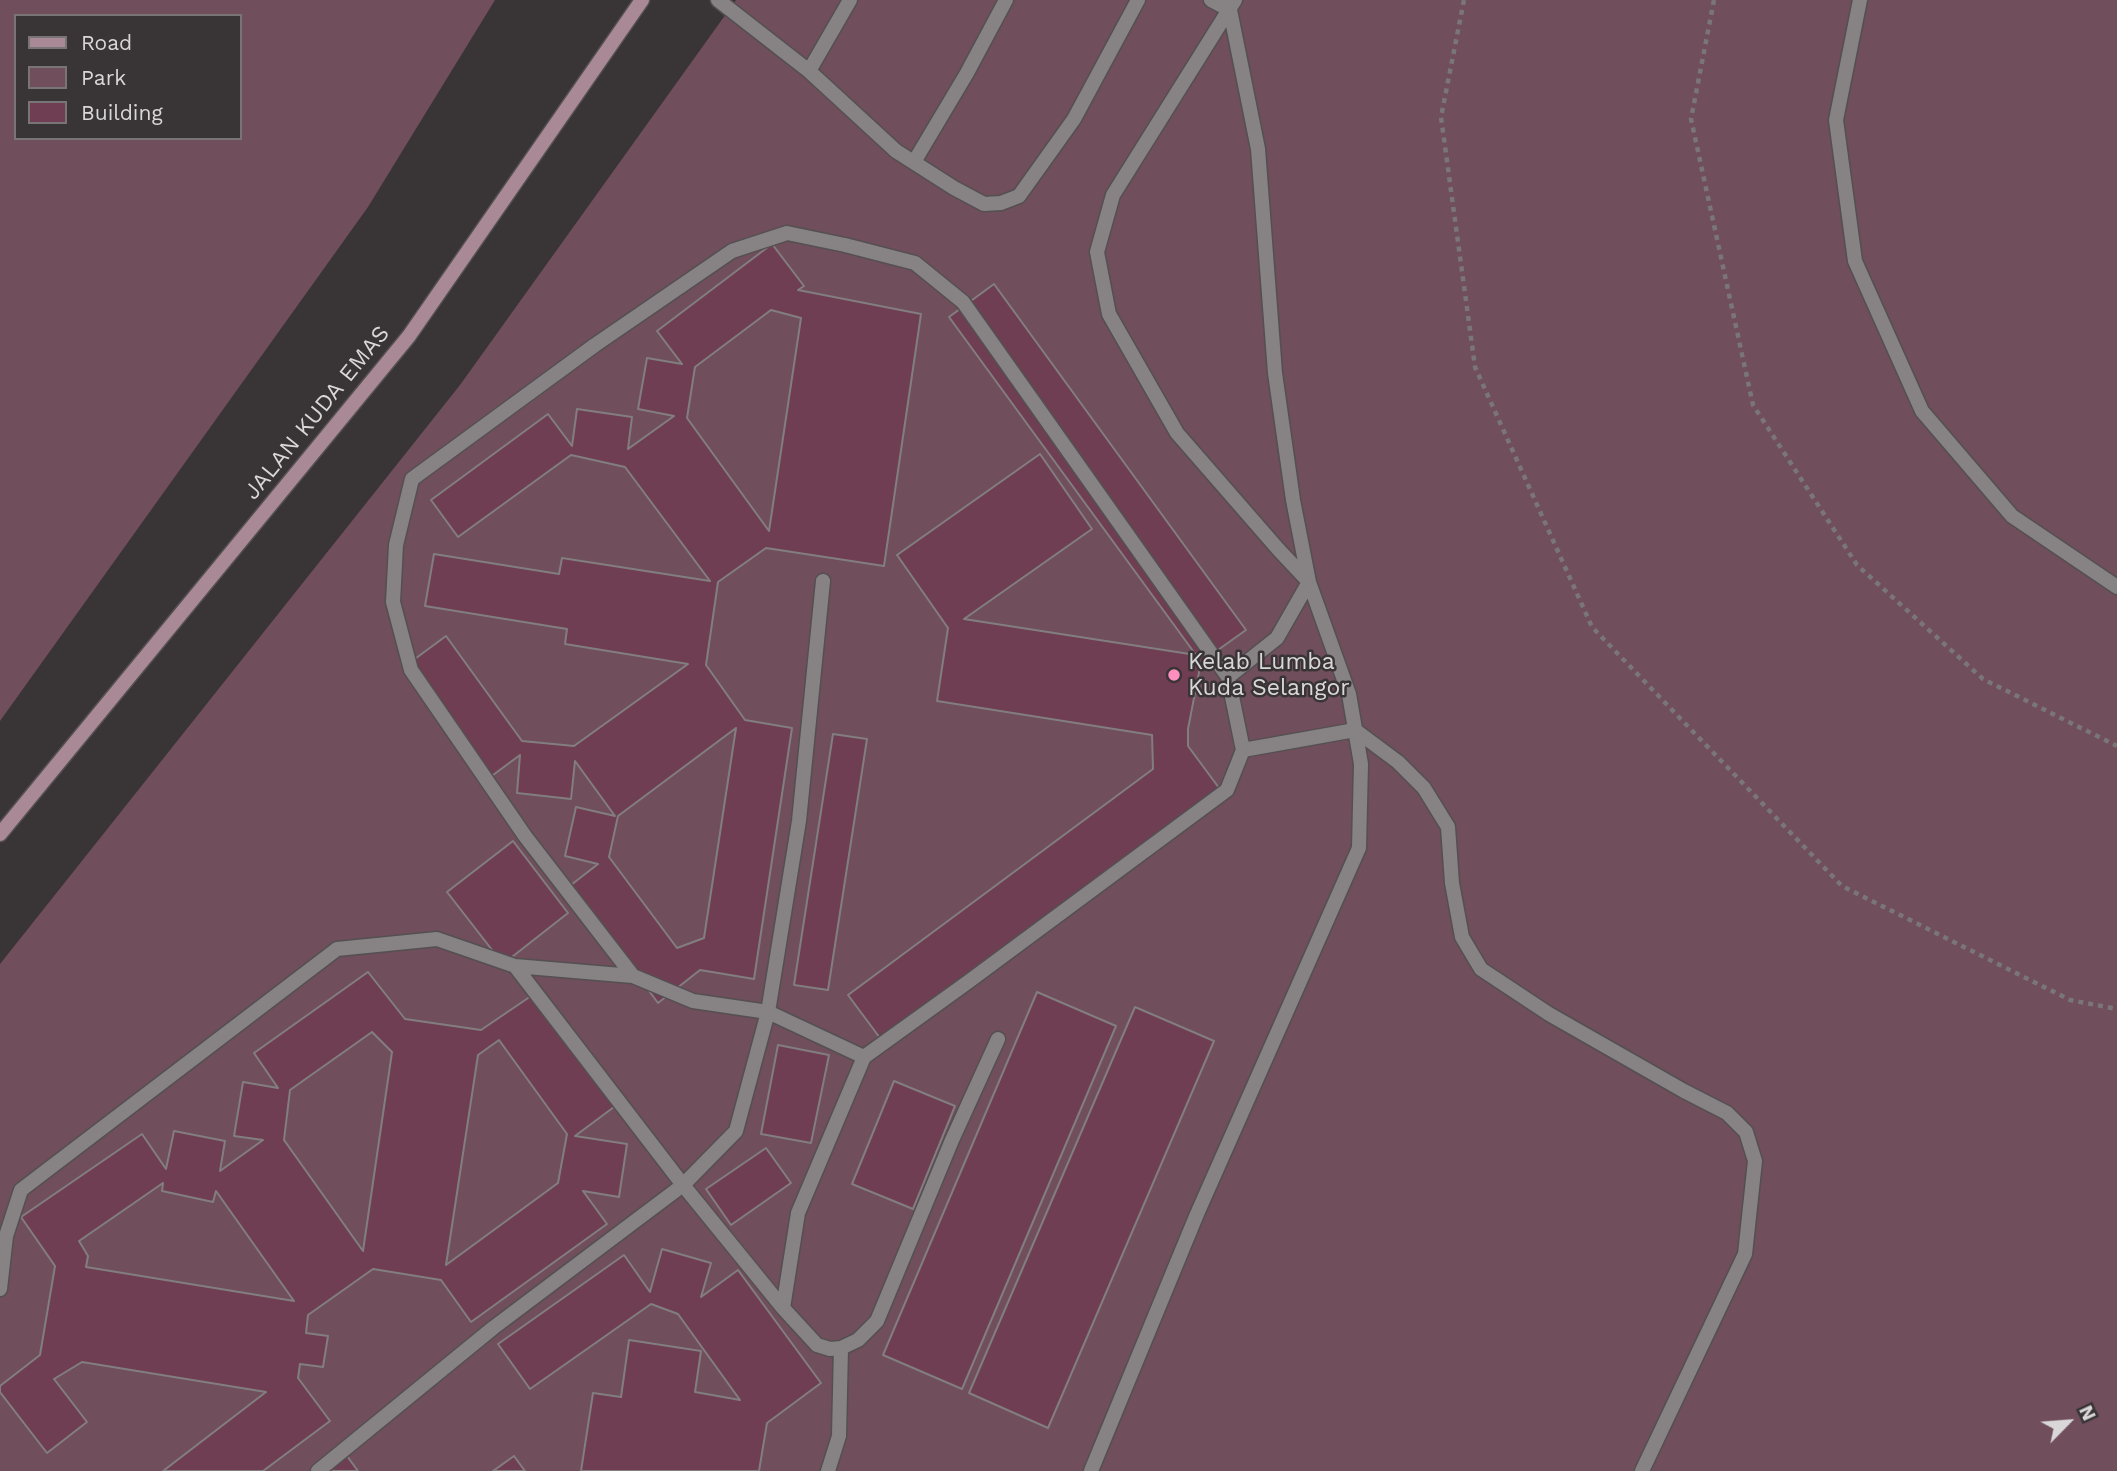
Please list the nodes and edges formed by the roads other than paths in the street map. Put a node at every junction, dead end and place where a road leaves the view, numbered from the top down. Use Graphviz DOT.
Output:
graph roads {
  1 [pos="642,0"];
  2 [pos="718,0"];
  3 [pos="850,0"];
  4 [pos="1006,0"];
  5 [pos="1138,0"];
  6 [pos="1211,0"];
  7 [pos="1860,0"];
  8 [pos="1233,5"];
  9 [pos="809,71"];
  10 [pos="914,162"];
  11 [pos="823,580"];
  12 [pos="1309,582"];
  13 [pos="2117,587"];
  14 [pos="1228,677"];
  15 [pos="1355,730"];
  16 [pos="1243,750"];
  17 [pos="0,834"];
  18 [pos="515,966"];
  19 [pos="633,976"];
  20 [pos="768,1012"];
  21 [pos="998,1039"];
  22 [pos="864,1057"];
  23 [pos="683,1185"];
  24 [pos="0,1289"];
  25 [pos="783,1308"];
  26 [pos="841,1348"];
  27 [pos="318,1471"];
  28 [pos="828,1471"];
  29 [pos="1091,1471"];
  30 [pos="1642,1471"];
  1 -- 17 [label="street, JALAN KUDA EMAS"];
  2 -- 9 [label="lane"];
  3 -- 9 [label="lane"];
  4 -- 10 [label="lane"];
  5 -- 10 [label="lane"];
  6 -- 8 [label="lane"];
  7 -- 13 [label="lane"];
  8 -- 12 [label="lane"];
  8 -- 12 [label="lane"];
  9 -- 10 [label="lane"];
  11 -- 20 [label="lane"];
  12 -- 14 [label="lane"];
  12 -- 15 [label="lane"];
  14 -- 16 [label="lane"];
  14 -- 19 [label="lane"];
  15 -- 16 [label="lane"];
  15 -- 29 [label="lane"];
  15 -- 30 [label="lane"];
  16 -- 22 [label="lane"];
  18 -- 19 [label="lane"];
  18 -- 23 [label="lane"];
  18 -- 24 [label="lane"];
  19 -- 20 [label="lane"];
  20 -- 22 [label="lane"];
  20 -- 23 [label="lane"];
  21 -- 26 [label="lane"];
  22 -- 25 [label="lane"];
  23 -- 25 [label="lane"];
  23 -- 27 [label="lane"];
  25 -- 26 [label="lane"];
  26 -- 28 [label="lane"];
}
